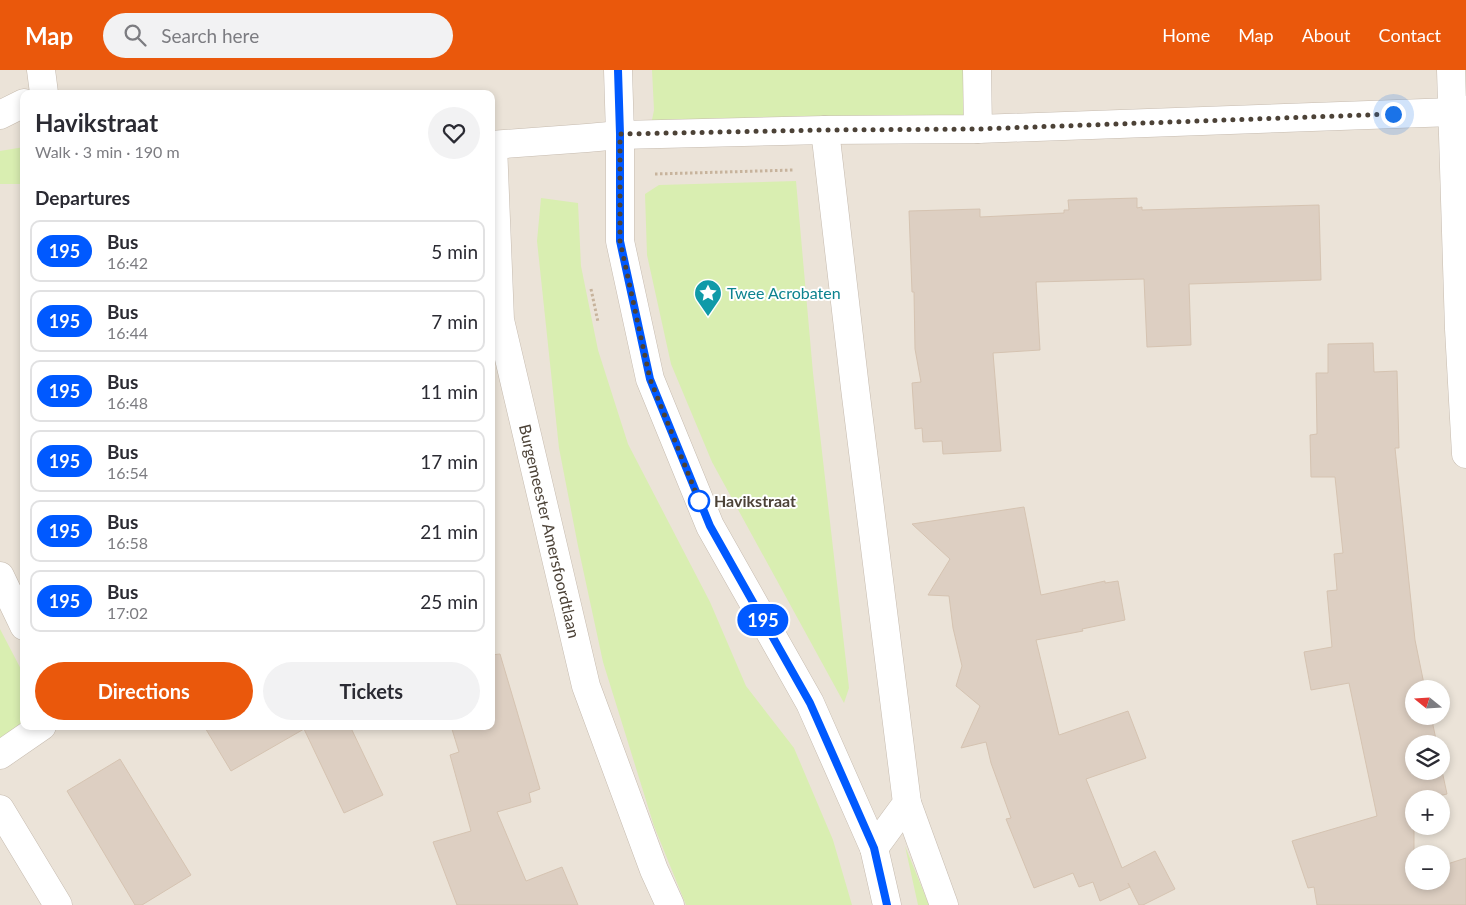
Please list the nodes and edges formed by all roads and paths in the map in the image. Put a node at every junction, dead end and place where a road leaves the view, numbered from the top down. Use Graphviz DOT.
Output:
graph roads {
  1 [pos="41,70"];
  2 [pos="618,70"];
  3 [pos="977,70"];
  4 [pos="1451,70"];
  5 [pos="43,90"];
  6 [pos="20,105"];
  7 [pos="1459,111"];
  8 [pos="0,115"];
  9 [pos="978,129"];
  10 [pos="825,130"];
  11 [pos="620,134"];
  12 [pos="495,145"];
  13 [pos="829,169"];
  14 [pos="648,174"];
  15 [pos="495,211"];
  16 [pos="1466,454"];
  17 [pos="0,576"];
  18 [pos="20,618"];
  19 [pos="36,730"];
  20 [pos="0,756"];
  21 [pos="907,803"];
  22 [pos="0,809"];
  23 [pos="874,848"];
  24 [pos="58,905"];
  25 [pos="670,905"];
  26 [pos="887,905"];
  27 [pos="944,905"];
  1 -- 5 [label="street"];
  2 -- 11 [label="street"];
  3 -- 9 [label="street"];
  4 -- 7 [label="street"];
  6 -- 8 [label="street"];
  7 -- 9 [label="street"];
  7 -- 16 [label="street"];
  9 -- 10 [label="street"];
  10 -- 11 [label="street"];
  10 -- 13 [label="street"];
  11 -- 12 [label="street"];
  11 -- 23 [label="street"];
  13 -- 14 [label="path"];
  13 -- 21 [label="street"];
  15 -- 25 [label="street, Burgemeester Amersfoordtlaan"];
  17 -- 18 [label="street"];
  19 -- 20 [label="street"];
  21 -- 23 [label="street"];
  21 -- 27 [label="street"];
  22 -- 24 [label="street"];
  23 -- 26 [label="street"];
}
